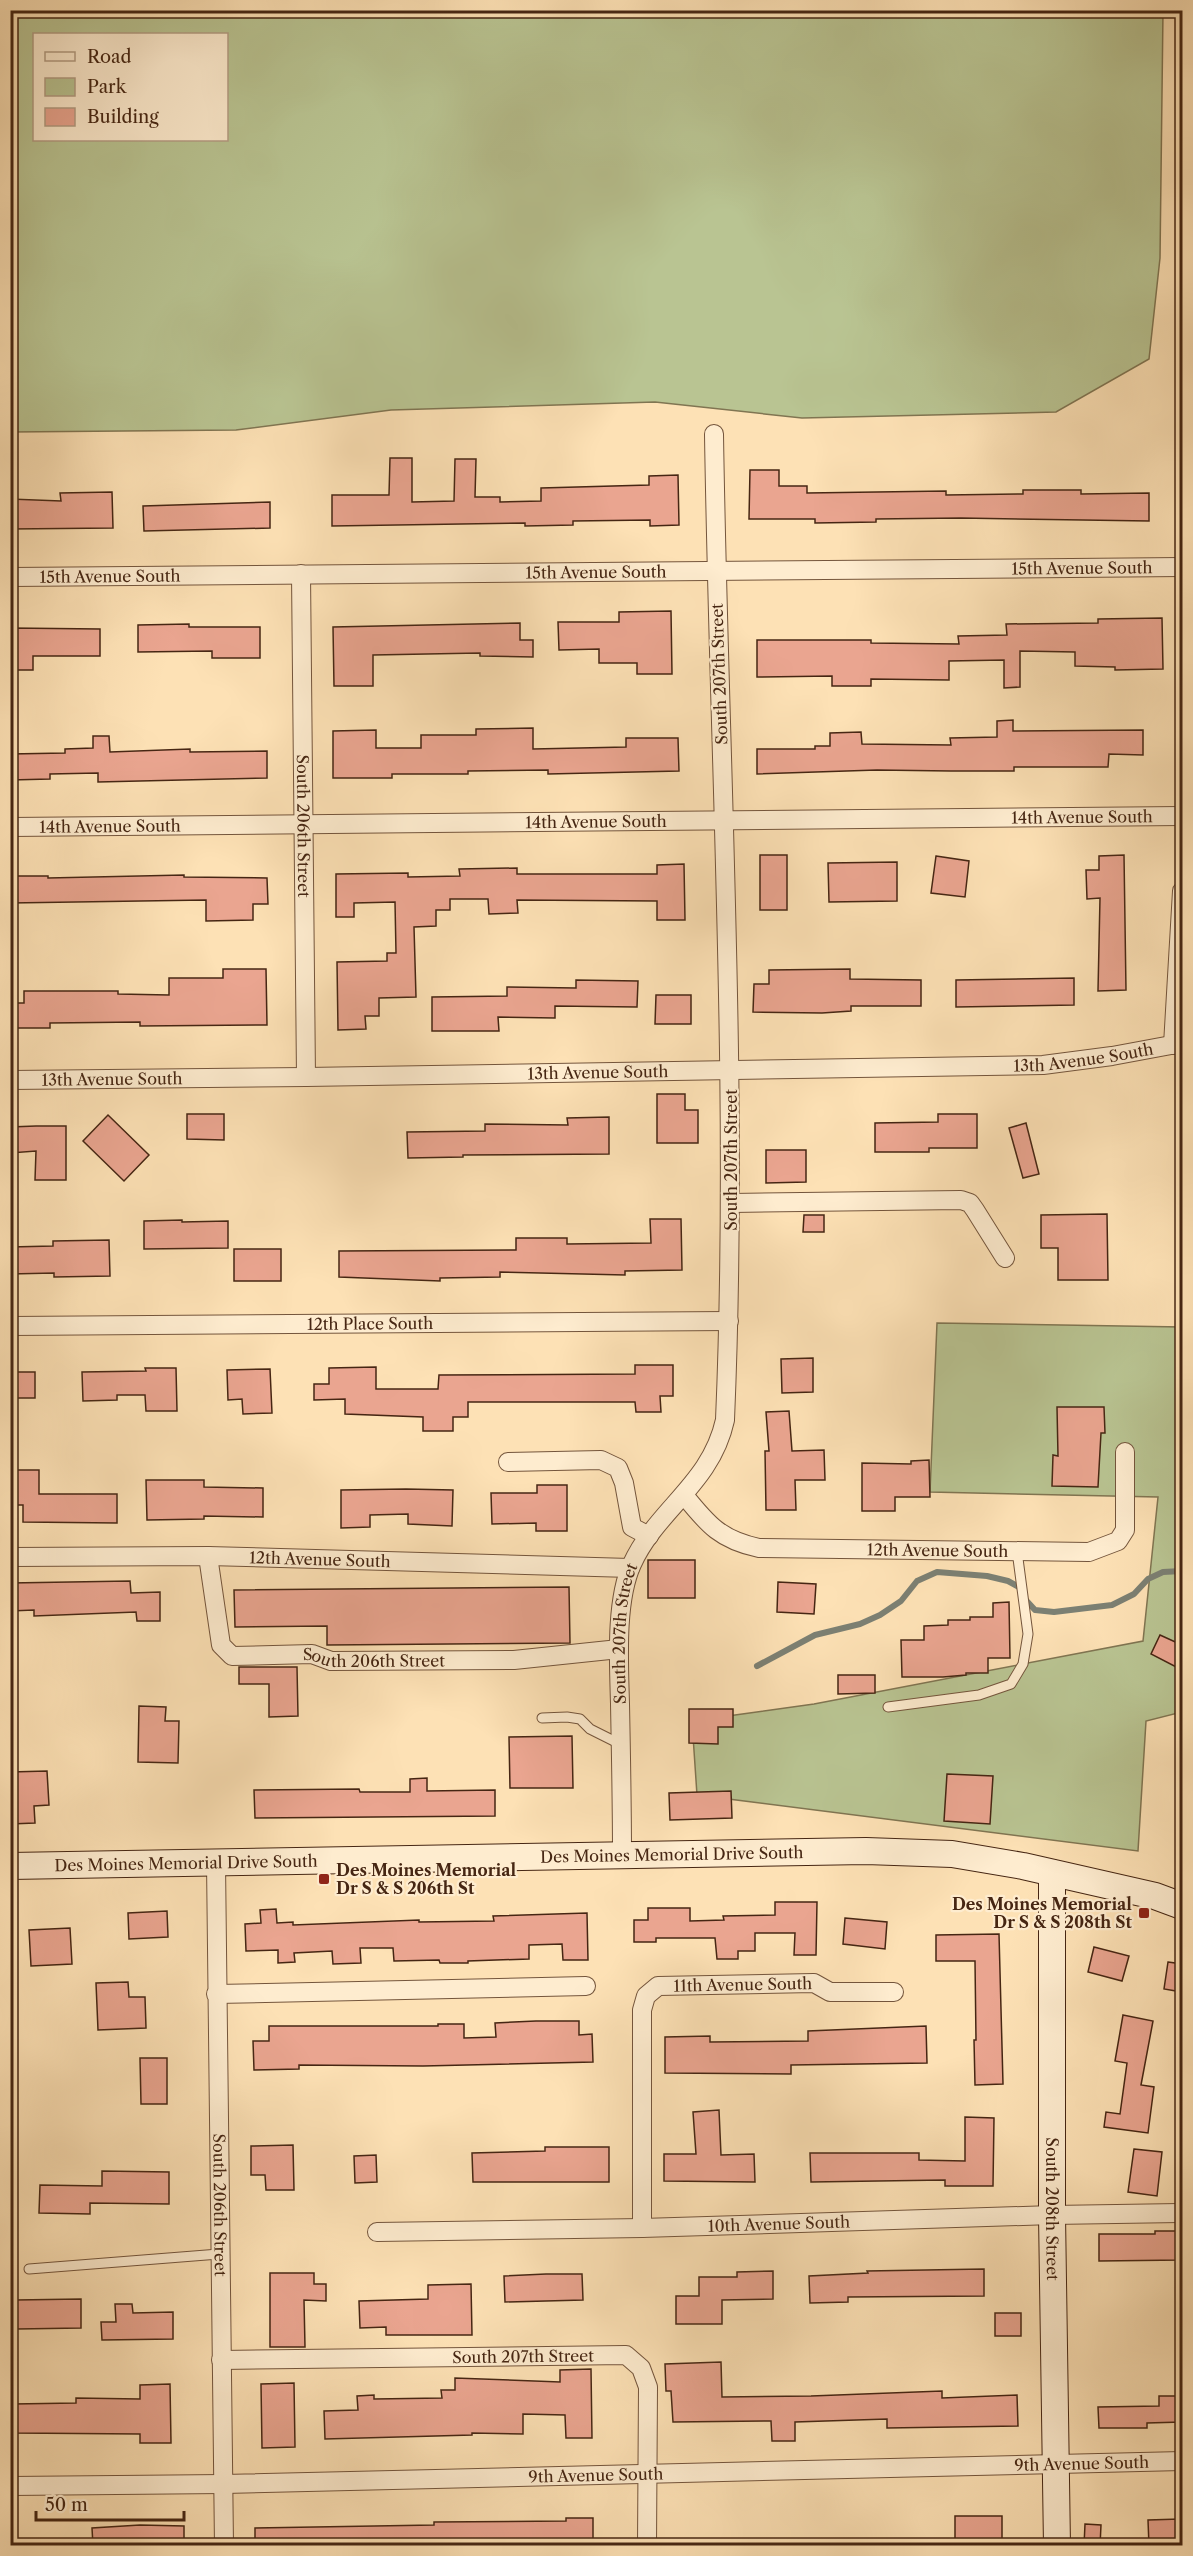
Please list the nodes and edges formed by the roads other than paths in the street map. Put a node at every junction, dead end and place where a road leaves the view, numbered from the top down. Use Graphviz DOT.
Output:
graph roads {
  1 [pos="714,434"];
  2 [pos="1182,567"];
  3 [pos="716,572"];
  4 [pos="301,574"];
  5 [pos="10,577"];
  6 [pos="1182,816"];
  7 [pos="724,822"];
  8 [pos="304,824"];
  9 [pos="10,827"];
  10 [pos="1182,891"];
  11 [pos="1178,1044"];
  12 [pos="730,1071"];
  13 [pos="306,1077"];
  14 [pos="10,1080"];
  15 [pos="732,1203"];
  16 [pos="1005,1258"];
  17 [pos="729,1321"];
  18 [pos="10,1326"];
  19 [pos="1125,1452"];
  20 [pos="508,1462"];
  21 [pos="684,1495"];
  22 [pos="649,1536"];
  23 [pos="1017,1551"];
  24 [pos="208,1556"];
  25 [pos="10,1557"];
  26 [pos="630,1568"];
  27 [pos="619,1649"];
  28 [pos="888,1707"];
  29 [pos="542,1718"];
  30 [pos="620,1744"];
  31 [pos="622,1855"];
  32 [pos="216,1863"];
  33 [pos="10,1866"];
  34 [pos="1052,1873"];
  35 [pos="1182,1906"];
  36 [pos="586,1986"];
  37 [pos="894,1992"];
  38 [pos="216,1994"];
  39 [pos="1180,2213"];
  40 [pos="1052,2215"];
  41 [pos="642,2228"];
  42 [pos="377,2232"];
  43 [pos="219,2254"];
  44 [pos="29,2269"];
  45 [pos="220,2360"];
  46 [pos="1182,2461"];
  47 [pos="1055,2462"];
  48 [pos="648,2474"];
  49 [pos="224,2484"];
  50 [pos="10,2486"];
  51 [pos="224,2546"];
  52 [pos="647,2546"];
  53 [pos="1057,2546"];
  1 -- 3 [label="street, South 207th Street"];
  2 -- 3 [label="street, 15th Avenue South"];
  3 -- 4 [label="street, 15th Avenue South"];
  3 -- 7 [label="street, South 207th Street"];
  4 -- 5 [label="street, 15th Avenue South"];
  4 -- 8 [label="street, South 206th Street"];
  6 -- 7 [label="street, 14th Avenue South"];
  7 -- 8 [label="street, 14th Avenue South"];
  7 -- 12 [label="street, South 207th Street"];
  8 -- 9 [label="street, 14th Avenue South"];
  8 -- 13 [label="street, South 206th Street"];
  10 -- 11 [label="street"];
  11 -- 12 [label="street, 13th Avenue South"];
  12 -- 13 [label="street, 13th Avenue South"];
  12 -- 15 [label="street, South 207th Street"];
  13 -- 14 [label="street, 13th Avenue South"];
  15 -- 16 [label="street"];
  15 -- 17 [label="street, South 207th Street"];
  17 -- 18 [label="street, 12th Place South"];
  17 -- 21 [label="street, South 207th Street"];
  19 -- 23 [label="street, 12th Avenue South"];
  20 -- 22 [label="street"];
  21 -- 22 [label="street, South 207th Street"];
  21 -- 23 [label="street, 12th Avenue South"];
  22 -- 26 [label="street, South 207th Street"];
  23 -- 28 [label="lane"];
  24 -- 25 [label="street, 12th Avenue South"];
  24 -- 26 [label="street, 12th Avenue South"];
  24 -- 27 [label="street, South 206th Street"];
  26 -- 27 [label="street, South 207th Street"];
  27 -- 30 [label="street, South 207th Street"];
  29 -- 30 [label="lane"];
  30 -- 31 [label="street, South 207th Street"];
  31 -- 32 [label="main road, Des Moines Memorial Drive South"];
  31 -- 34 [label="main road, Des Moines Memorial Drive South"];
  32 -- 33 [label="main road, Des Moines Memorial Drive South"];
  32 -- 38 [label="street, South 206th Street"];
  34 -- 35 [label="main road, Des Moines Memorial Drive South"];
  34 -- 40 [label="main road, South 208th Street"];
  36 -- 38 [label="street"];
  37 -- 41 [label="street, 11th Avenue South"];
  38 -- 43 [label="street, South 206th Street"];
  39 -- 40 [label="street, 10th Avenue South"];
  40 -- 41 [label="street, 10th Avenue South"];
  40 -- 47 [label="main road, South 208th Street"];
  41 -- 42 [label="street, 10th Avenue South"];
  43 -- 44 [label="lane"];
  43 -- 45 [label="street, South 206th Street"];
  45 -- 48 [label="street, South 207th Street"];
  45 -- 49 [label="street, South 206th Street"];
  46 -- 47 [label="street, 9th Avenue South"];
  47 -- 48 [label="street, 9th Avenue South"];
  47 -- 53 [label="main road, South 208th Street"];
  48 -- 49 [label="street, 9th Avenue South"];
  48 -- 52 [label="street, South 207th Street"];
  49 -- 50 [label="street, 9th Avenue South"];
  49 -- 51 [label="street, South 206th Street"];
}
